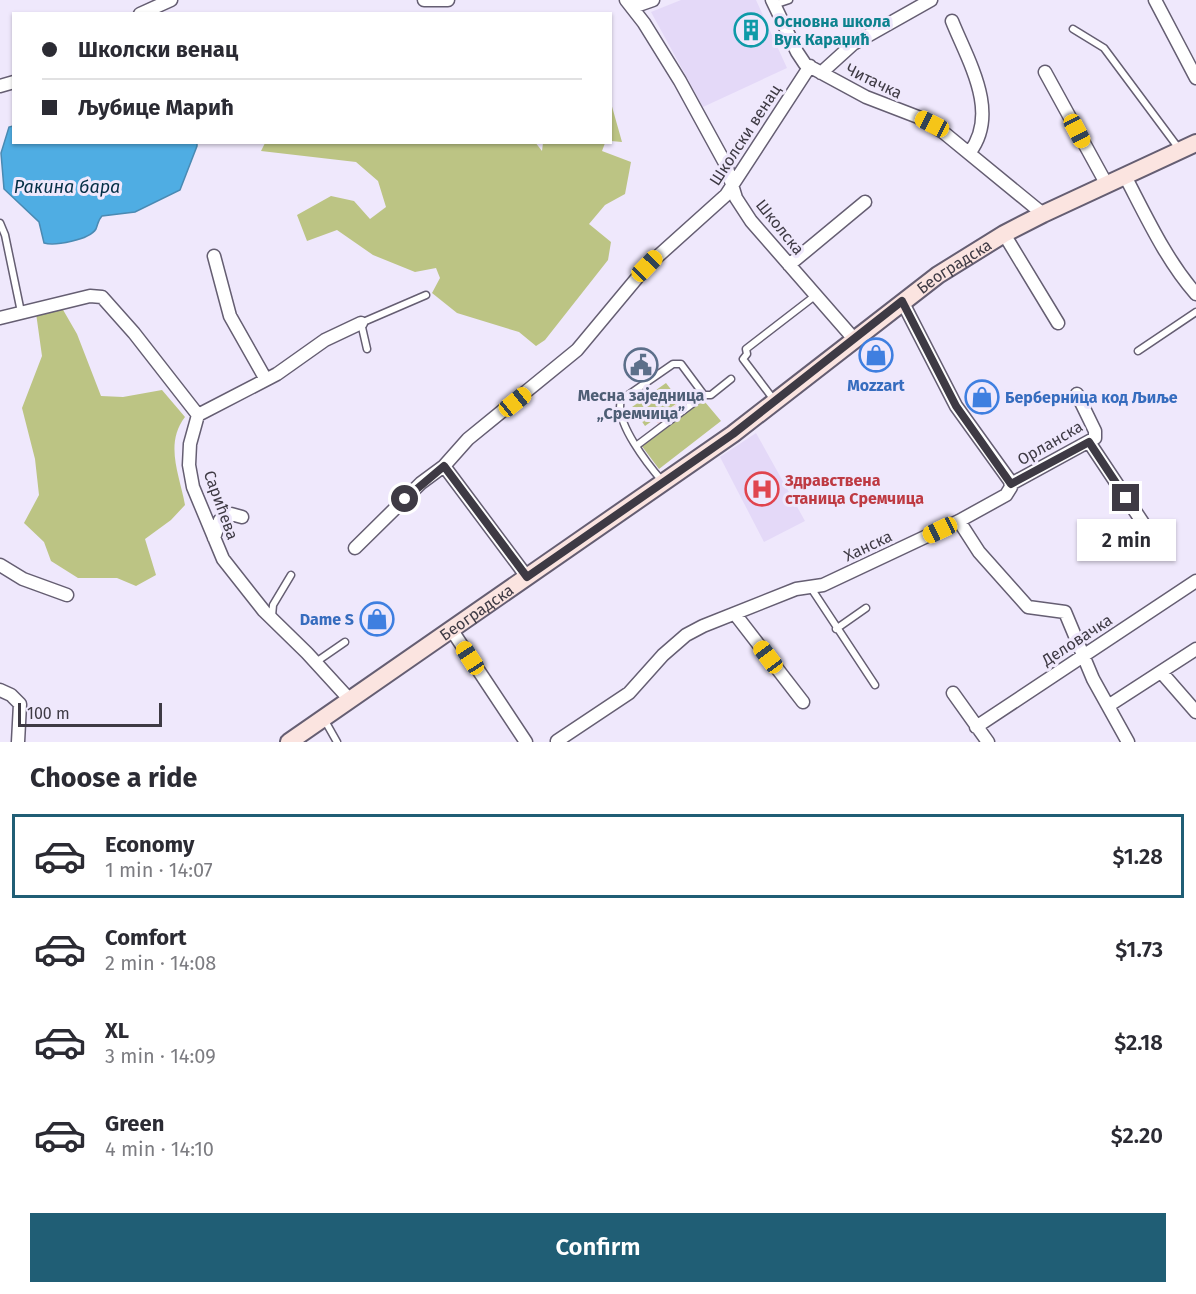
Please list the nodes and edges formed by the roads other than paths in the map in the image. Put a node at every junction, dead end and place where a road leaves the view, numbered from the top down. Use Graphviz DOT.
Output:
graph roads {
  1 [pos="171,0"];
  2 [pos="424,0"];
  3 [pos="448,0"];
  4 [pos="653,0"];
  5 [pos="789,0"];
  6 [pos="931,0"];
  7 [pos="1155,0"];
  8 [pos="773,2"];
  9 [pos="630,4"];
  10 [pos="144,12"];
  11 [pos="952,21"];
  12 [pos="1073,29"];
  13 [pos="810,66"];
  14 [pos="1046,72"];
  15 [pos="822,73"];
  16 [pos="1196,78"];
  17 [pos="1196,142"];
  18 [pos="1180,150"];
  19 [pos="970,152"];
  20 [pos="1125,176"];
  21 [pos="1107,185"];
  22 [pos="732,187"];
  23 [pos="865,202"];
  24 [pos="1043,214"];
  25 [pos="0,224"];
  26 [pos="1004,234"];
  27 [pos="214,256"];
  28 [pos="789,265"];
  29 [pos="1196,294"];
  30 [pos="426,295"];
  31 [pos="816,295"];
  32 [pos="902,301"];
  33 [pos="1196,312"];
  34 [pos="21,313"];
  35 [pos="0,318"];
  36 [pos="1058,322"];
  37 [pos="361,323"];
  38 [pos="854,339"];
  39 [pos="367,350"];
  40 [pos="1138,351"];
  41 [pos="265,378"];
  42 [pos="731,379"];
  43 [pos="1077,394"];
  44 [pos="704,395"];
  45 [pos="775,401"];
  46 [pos="198,415"];
  47 [pos="1089,442"];
  48 [pos="636,446"];
  49 [pos="444,466"];
  50 [pos="663,482"];
  51 [pos="1011,484"];
  52 [pos="242,517"];
  53 [pos="959,521"];
  54 [pos="1150,535"];
  55 [pos="214,538"];
  56 [pos="355,548"];
  57 [pos="0,565"];
  58 [pos="291,575"];
  59 [pos="527,577"];
  60 [pos="1196,581"];
  61 [pos="811,588"];
  62 [pos="67,595"];
  63 [pos="866,608"];
  64 [pos="735,614"];
  65 [pos="276,622"];
  66 [pos="451,629"];
  67 [pos="836,629"];
  68 [pos="345,642"];
  69 [pos="1196,649"];
  70 [pos="1084,654"];
  71 [pos="316,662"];
  72 [pos="1162,673"];
  73 [pos="875,685"];
  74 [pos="0,690"];
  75 [pos="953,693"];
  76 [pos="350,700"];
  77 [pos="803,702"];
  78 [pos="1108,706"];
  79 [pos="1196,712"];
  80 [pos="324,718"];
  81 [pos="976,727"];
  82 [pos="18,742"];
  83 [pos="289,742"];
  84 [pos="337,742"];
  85 [pos="526,742"];
  86 [pos="556,742"];
  87 [pos="988,742"];
  88 [pos="1128,742"];
  1 -- 10 [label="street"];
  2 -- 3 [label="street"];
  4 -- 9 [label="street"];
  5 -- 8 [label="lane"];
  6 -- 15 [label="street"];
  7 -- 16 [label="street"];
  8 -- 13 [label="street, Читачка"];
  9 -- 22 [label="street, Школска"];
  11 -- 19 [label="street"];
  12 -- 18 [label="lane"];
  13 -- 15 [label="street, Читачка"];
  13 -- 22 [label="street, Школски венац"];
  14 -- 21 [label="street"];
  15 -- 19 [label="street, Читачка"];
  17 -- 18 [label="main road, Београдска"];
  18 -- 20 [label="main road, Београдска"];
  19 -- 24 [label="street, Читачка"];
  20 -- 21 [label="main road, Београдска"];
  20 -- 29 [label="street"];
  21 -- 24 [label="main road, Београдска"];
  22 -- 28 [label="street, Школска"];
  22 -- 49 [label="street, Школски венац"];
  23 -- 28 [label="street"];
  24 -- 26 [label="main road, Београдска"];
  25 -- 34 [label="lane"];
  26 -- 32 [label="main road, Београдска"];
  26 -- 36 [label="street"];
  27 -- 41 [label="street"];
  28 -- 31 [label="street, Школска"];
  30 -- 37 [label="lane"];
  31 -- 38 [label="street, Школска"];
  31 -- 45 [label="lane"];
  32 -- 38 [label="main road, Београдска"];
  32 -- 51 [label="street"];
  33 -- 40 [label="lane"];
  34 -- 35 [label="street"];
  34 -- 46 [label="street"];
  37 -- 39 [label="lane"];
  37 -- 41 [label="street"];
  38 -- 45 [label="main road, Београдска"];
  41 -- 46 [label="street"];
  42 -- 44 [label="lane"];
  43 -- 47 [label="street, Орланска"];
  44 -- 48 [label="lane"];
  44 -- 48 [label="lane"];
  45 -- 50 [label="main road, Београдска"];
  46 -- 55 [label="street, Сарићева"];
  47 -- 51 [label="street, Орланска"];
  47 -- 54 [label="street"];
  48 -- 50 [label="lane"];
  49 -- 56 [label="street, Школски венац"];
  49 -- 59 [label="street"];
  50 -- 59 [label="main road, Београдска"];
  51 -- 53 [label="street, Ханска"];
  52 -- 55 [label="street"];
  53 -- 61 [label="street, Ханска"];
  53 -- 70 [label="street"];
  55 -- 65 [label="street, Сарићева"];
  57 -- 62 [label="street"];
  58 -- 65 [label="lane"];
  59 -- 66 [label="main road, Београдска"];
  60 -- 70 [label="street, Деловачка"];
  61 -- 64 [label="street, Ханска"];
  61 -- 67 [label="lane"];
  63 -- 67 [label="lane"];
  64 -- 77 [label="street"];
  64 -- 86 [label="street, Ханска"];
  65 -- 71 [label="street, Сарићева"];
  66 -- 76 [label="main road, Београдска"];
  66 -- 85 [label="street"];
  67 -- 73 [label="lane"];
  68 -- 71 [label="lane"];
  69 -- 72 [label="street"];
  70 -- 78 [label="street"];
  70 -- 81 [label="street, Деловачка"];
  71 -- 76 [label="street, Сарићева"];
  72 -- 78 [label="street"];
  72 -- 79 [label="street"];
  74 -- 82 [label="street"];
  75 -- 81 [label="street"];
  76 -- 80 [label="main road, Београдска"];
  78 -- 88 [label="street"];
  80 -- 83 [label="main road, Београдска"];
  80 -- 84 [label="lane"];
  81 -- 87 [label="street"];
}
